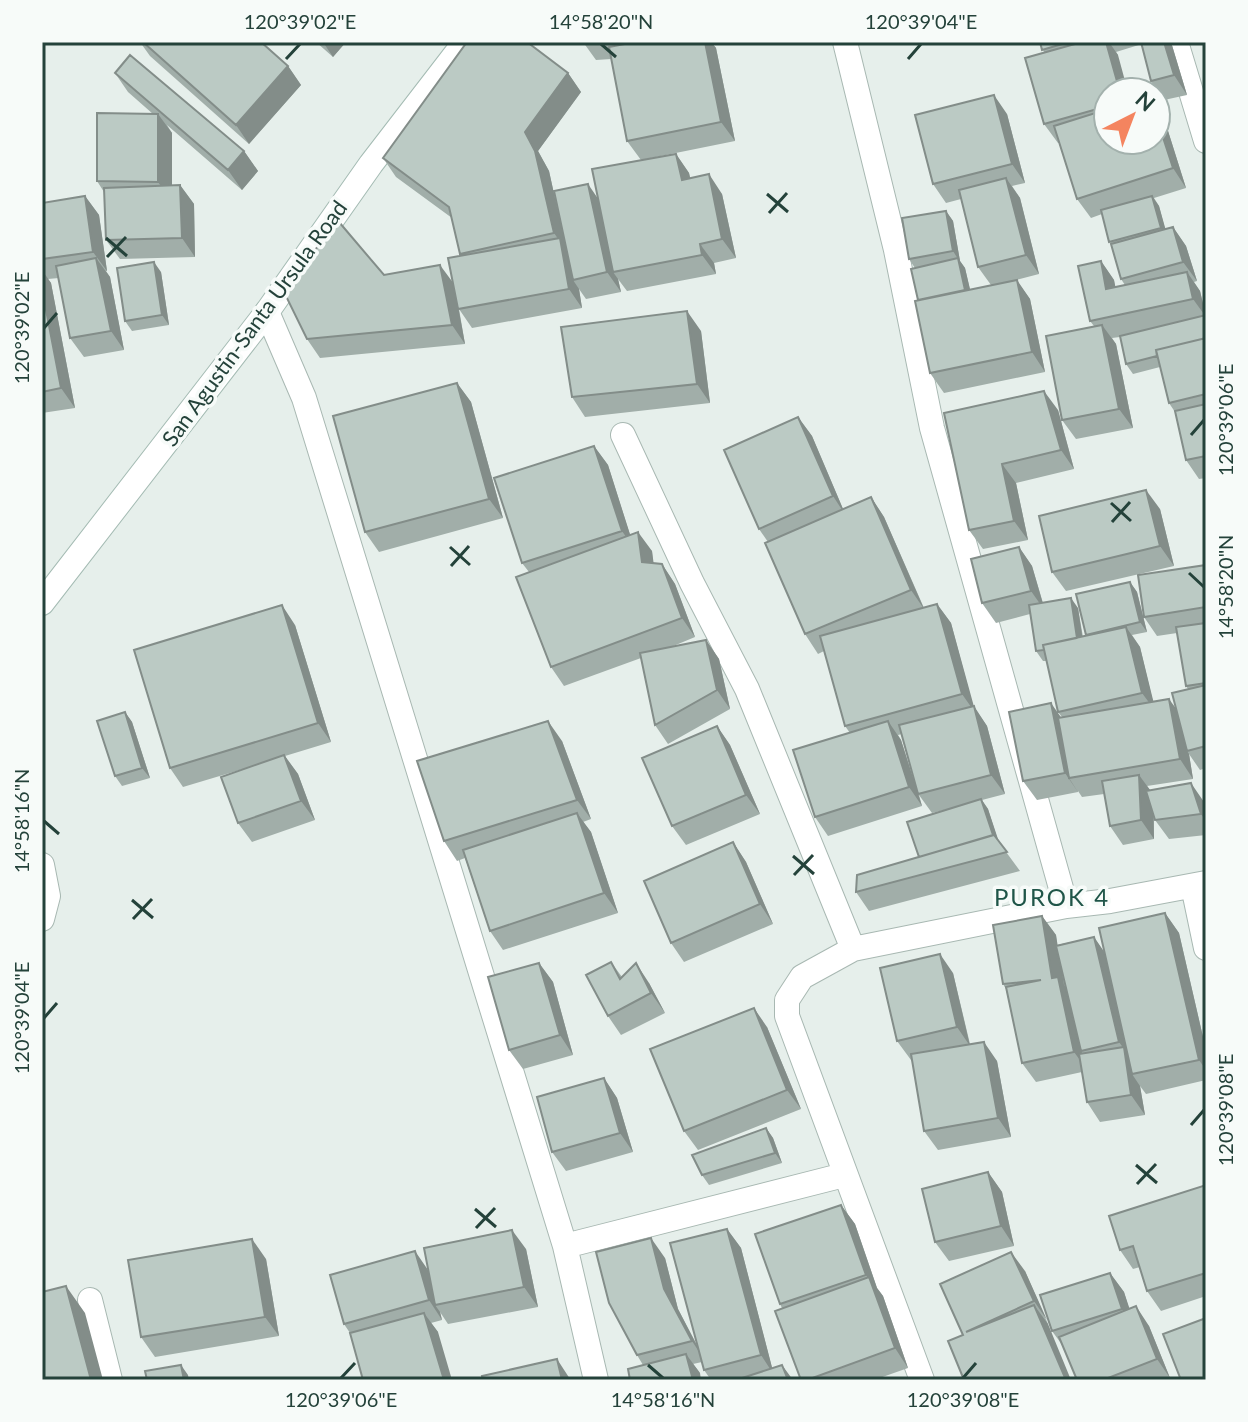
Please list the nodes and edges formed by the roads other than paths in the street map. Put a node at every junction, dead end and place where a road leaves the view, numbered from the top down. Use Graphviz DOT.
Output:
graph roads {
  1 [pos="465,42"];
  2 [pos="845,42"];
  3 [pos="1176,42"];
  4 [pos="1206,141"];
  5 [pos="267,312"];
  6 [pos="623,435"];
  7 [pos="42,603"];
  8 [pos="42,865"];
  9 [pos="1199,884"];
  10 [pos="1066,906"];
  11 [pos="42,919"];
  12 [pos="1206,948"];
  13 [pos="853,949"];
  14 [pos="844,1175"];
  15 [pos="565,1246"];
  16 [pos="90,1300"];
  17 [pos="110,1380"];
  18 [pos="596,1380"];
  19 [pos="922,1380"];
  1 -- 5 [label="street, San Agustin-Santa Ursula Road"];
  2 -- 10 [label="street"];
  3 -- 4 [label="street"];
  5 -- 7 [label="street, San Agustin-Santa Ursula Road"];
  5 -- 15 [label="street"];
  6 -- 13 [label="street"];
  8 -- 11 [label="street"];
  9 -- 10 [label="street"];
  9 -- 12 [label="street"];
  10 -- 13 [label="street"];
  13 -- 14 [label="street"];
  14 -- 15 [label="street"];
  14 -- 19 [label="street"];
  15 -- 18 [label="street"];
  16 -- 17 [label="street"];
}
